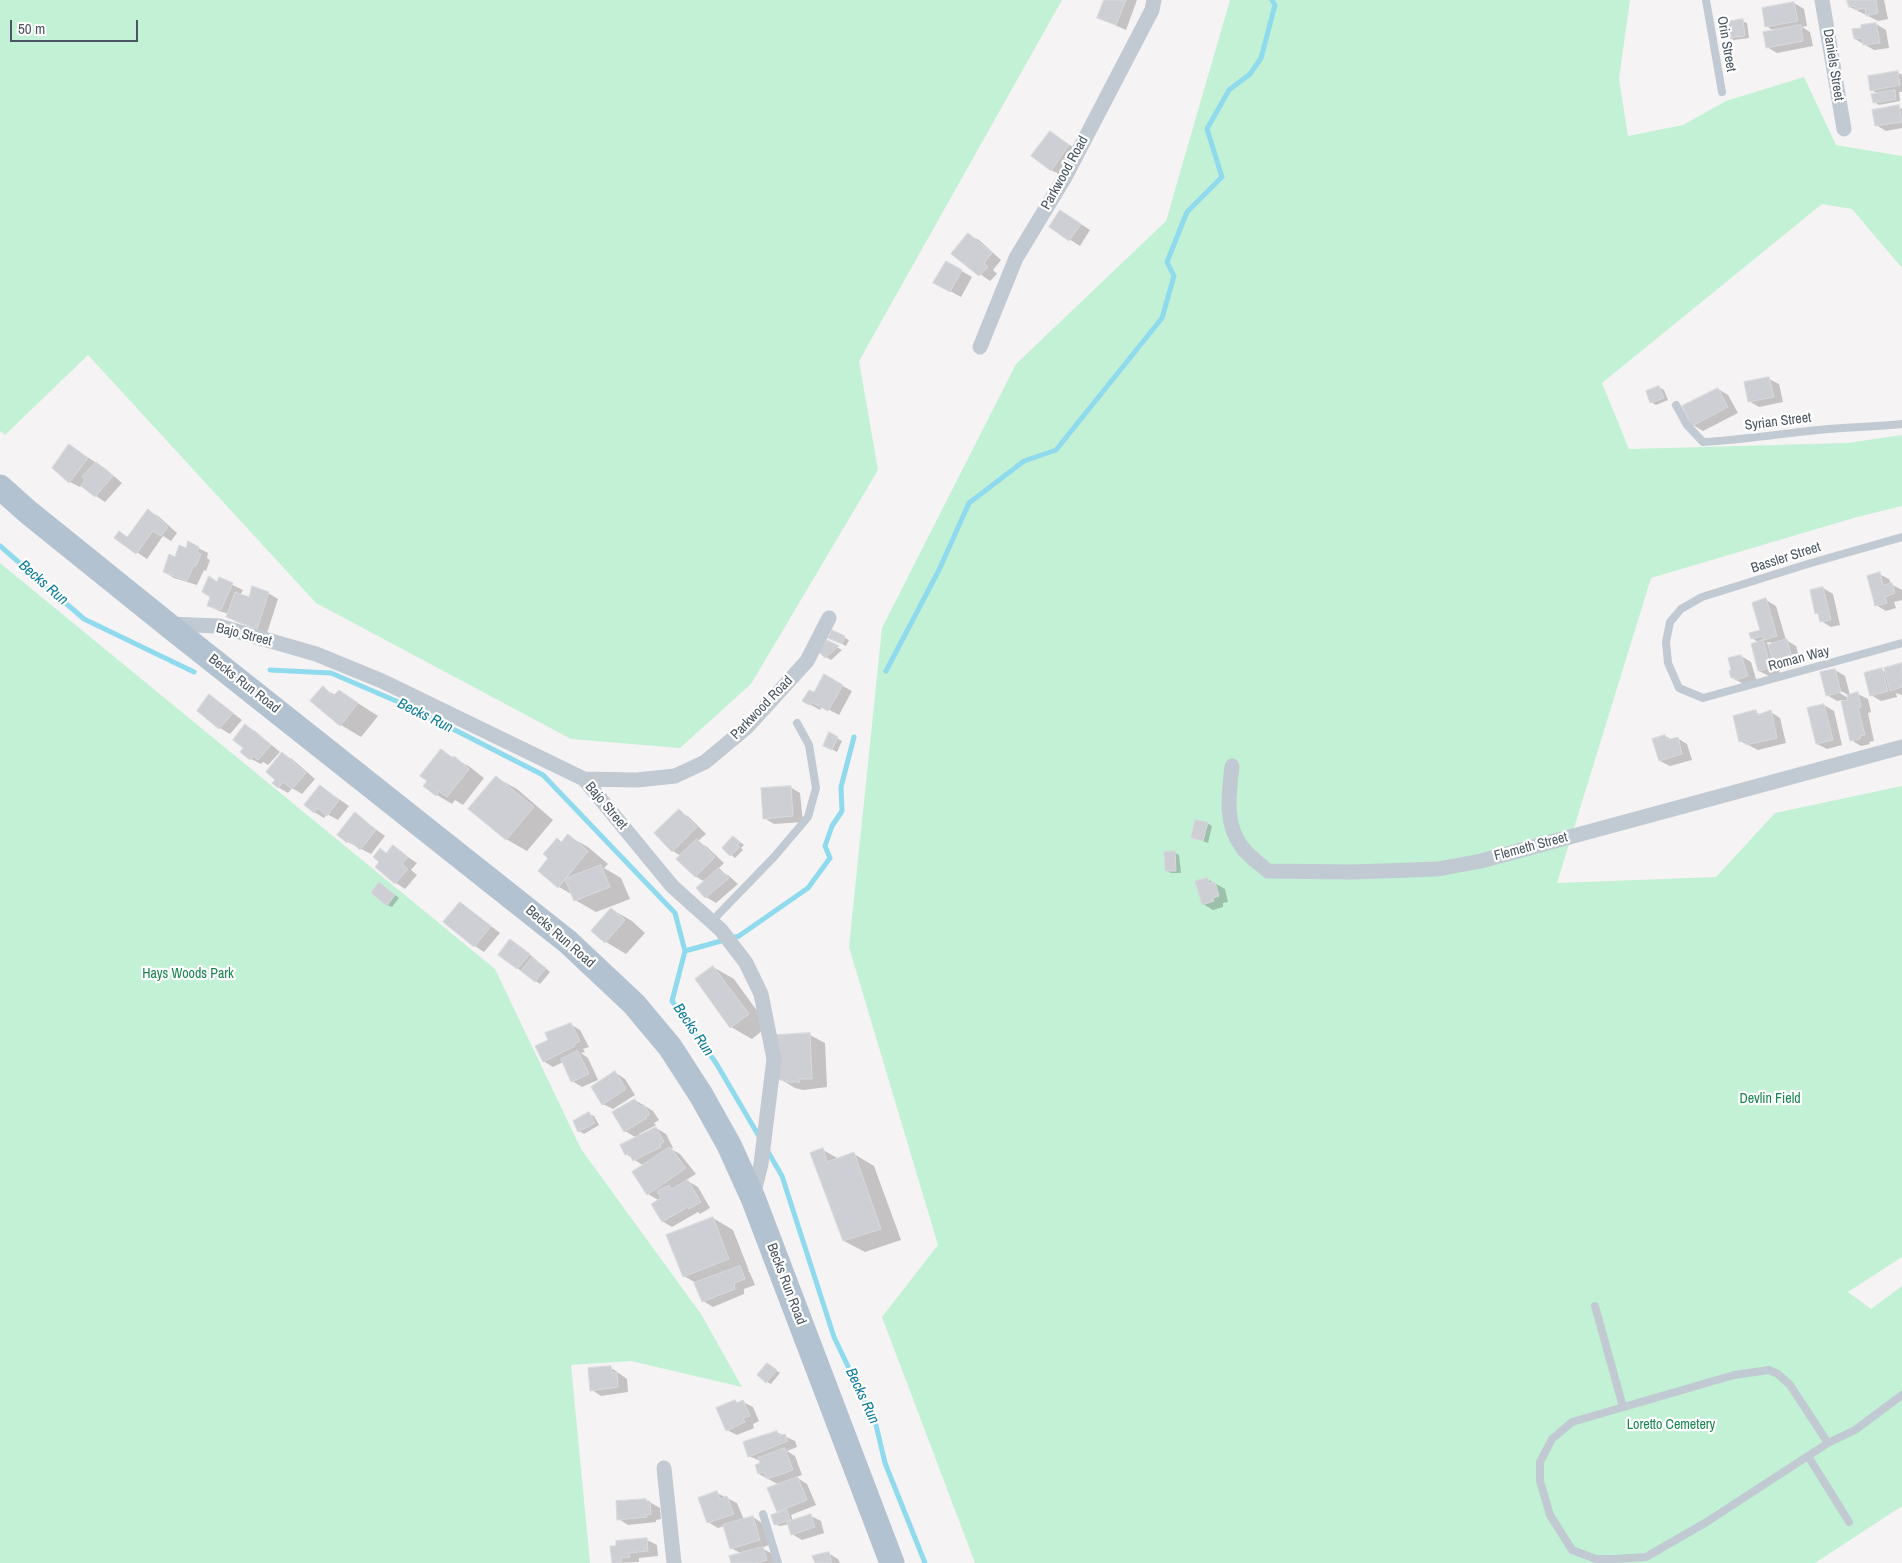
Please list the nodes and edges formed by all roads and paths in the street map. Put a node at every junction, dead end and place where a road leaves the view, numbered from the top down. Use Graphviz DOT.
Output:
graph roads {
  1 [pos="1154,0"];
  2 [pos="1706,0"];
  3 [pos="1822,0"];
  4 [pos="1722,92"];
  5 [pos="1844,129"];
  6 [pos="980,347"];
  7 [pos="1676,405"];
  8 [pos="1902,424"];
  9 [pos="0,487"];
  10 [pos="1902,537"];
  11 [pos="829,618"];
  12 [pos="167,624"];
  13 [pos="1902,643"];
  14 [pos="1703,698"];
  15 [pos="797,723"];
  16 [pos="1902,747"];
  17 [pos="1232,766"];
  18 [pos="584,779"];
  19 [pos="716,926"];
  20 [pos="752,1198"];
  21 [pos="1595,1306"];
  22 [pos="1902,1395"];
  23 [pos="1624,1407"];
  24 [pos="1828,1443"];
  25 [pos="1808,1456"];
  26 [pos="664,1468"];
  27 [pos="763,1514"];
  28 [pos="1849,1522"];
  29 [pos="674,1563"];
  30 [pos="778,1563"];
  31 [pos="892,1563"];
  1 -- 6 [label="street, Parkwood Road"];
  2 -- 4 [label="lane, Orin Street"];
  3 -- 5 [label="street, Daniels Street"];
  7 -- 8 [label="lane, Syrian Street"];
  9 -- 12 [label="main road, Becks Run Road"];
  10 -- 14 [label="lane, Bassler Street"];
  11 -- 18 [label="street, Parkwood Road"];
  12 -- 18 [label="street, Bajo Street"];
  12 -- 20 [label="main road, Becks Run Road"];
  13 -- 14 [label="lane, Roman Way"];
  15 -- 19 [label="lane"];
  16 -- 17 [label="street, Flemeth Street"];
  18 -- 19 [label="street, Bajo Street"];
  19 -- 20 [label="street, Bajo Street"];
  20 -- 31 [label="main road, Becks Run Road"];
  21 -- 23 [label="lane"];
  22 -- 24 [label="lane"];
  23 -- 24 [label="lane"];
  23 -- 25 [label="lane"];
  24 -- 25 [label="lane"];
  25 -- 28 [label="lane"];
  26 -- 29 [label="street"];
  27 -- 30 [label="lane"];
}
